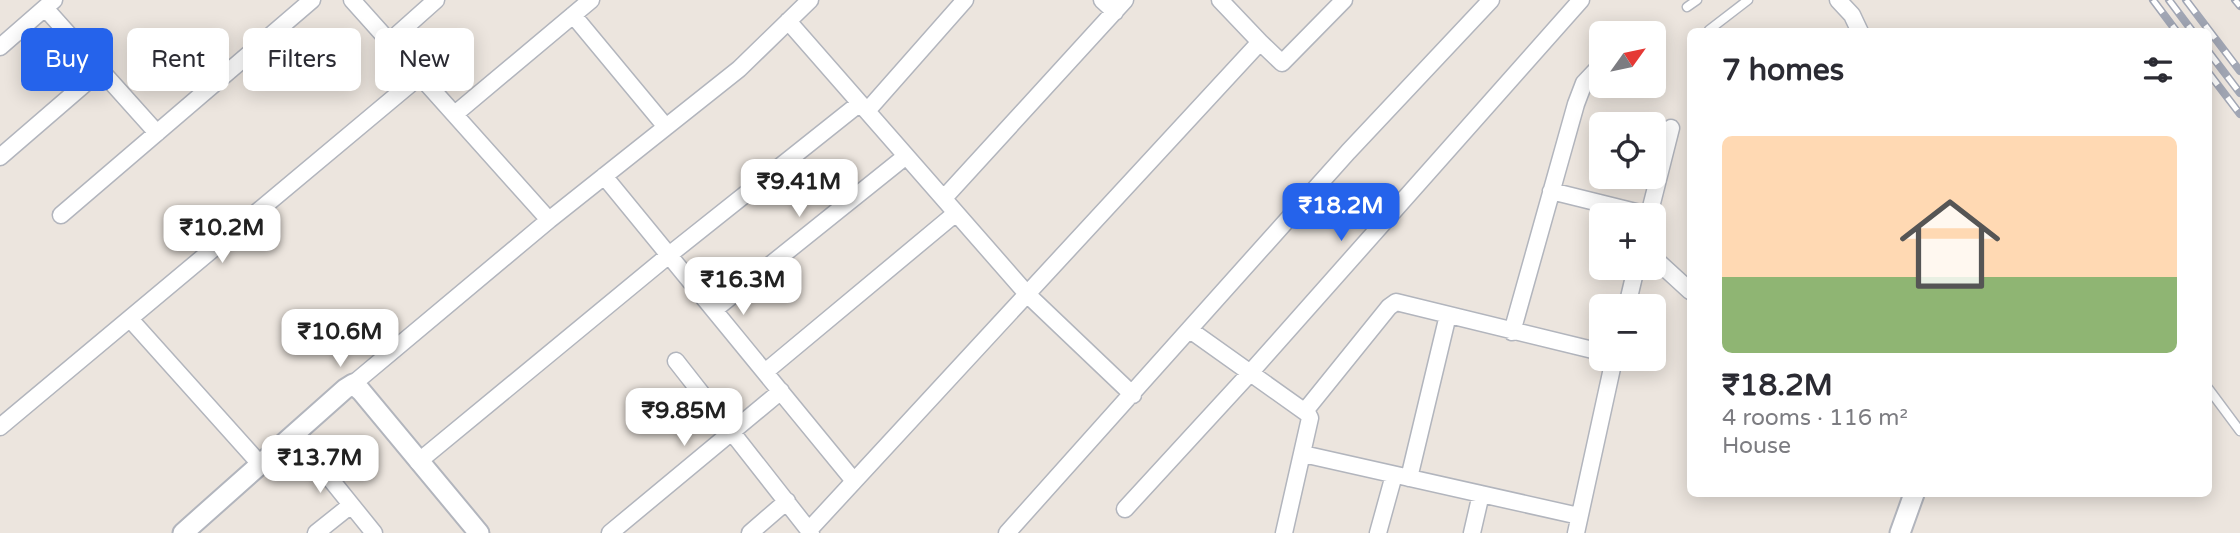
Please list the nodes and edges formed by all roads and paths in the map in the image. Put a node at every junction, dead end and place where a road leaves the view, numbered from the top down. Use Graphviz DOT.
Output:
graph roads {
  1 [pos="312,0"];
  2 [pos="352,0"];
  3 [pos="436,0"];
  4 [pos="591,0"];
  5 [pos="810,0"];
  6 [pos="965,0"];
  7 [pos="1101,0"];
  8 [pos="1220,0"];
  9 [pos="1344,0"];
  10 [pos="1581,0"];
  11 [pos="1697,0"];
  12 [pos="1748,0"];
  13 [pos="1838,0"];
  14 [pos="1482,3"];
  15 [pos="49,4"];
  16 [pos="1120,6"];
  17 [pos="1687,7"];
  18 [pos="573,15"];
  19 [pos="788,21"];
  20 [pos="69,28"];
  21 [pos="378,28"];
  22 [pos="405,28"];
  23 [pos="1712,28"];
  24 [pos="1858,28"];
  25 [pos="1260,42"];
  26 [pos="0,47"];
  27 [pos="1589,78"];
  28 [pos="113,82"];
  29 [pos="76,91"];
  30 [pos="402,91"];
  31 [pos="435,91"];
  32 [pos="863,107"];
  33 [pos="456,114"];
  34 [pos="666,127"];
  35 [pos="1671,128"];
  36 [pos="157,133"];
  37 [pos="906,156"];
  38 [pos="0,157"];
  39 [pos="604,176"];
  40 [pos="1551,191"];
  41 [pos="944,198"];
  42 [pos="1600,203"];
  43 [pos="1652,203"];
  44 [pos="956,213"];
  45 [pos="61,215"];
  46 [pos="549,220"];
  47 [pos="669,255"];
  48 [pos="1666,269"];
  49 [pos="1687,288"];
  50 [pos="1028,295"];
  51 [pos="715,310"];
  52 [pos="1448,315"];
  53 [pos="130,319"];
  54 [pos="1190,330"];
  55 [pos="1512,332"];
  56 [pos="1589,349"];
  57 [pos="676,361"];
  58 [pos="1611,371"];
  59 [pos="765,372"];
  60 [pos="1251,373"];
  61 [pos="353,384"];
  62 [pos="781,391"];
  63 [pos="2212,393"];
  64 [pos="1133,395"];
  65 [pos="1305,411"];
  66 [pos="0,427"];
  67 [pos="733,431"];
  68 [pos="2240,431"];
  69 [pos="294,434"];
  70 [pos="1303,454"];
  71 [pos="418,462"];
  72 [pos="260,464"];
  73 [pos="1402,477"];
  74 [pos="854,481"];
  75 [pos="1481,494"];
  76 [pos="787,501"];
  77 [pos="1910,502"];
  78 [pos="351,505"];
  79 [pos="1125,509"];
  80 [pos="1579,516"];
  81 [pos="810,532"];
  82 [pos="183,533"];
  83 [pos="316,533"];
  84 [pos="374,533"];
  85 [pos="479,533"];
  86 [pos="610,533"];
  87 [pos="750,533"];
  88 [pos="1007,533"];
  89 [pos="1284,533"];
  90 [pos="1378,533"];
  91 [pos="1472,533"];
  92 [pos="1576,533"];
  93 [pos="1888,533"];
  94 [pos="1900,533"];
  1 -- 36 [label="street"];
  2 -- 21 [label="street"];
  3 -- 22 [label="street"];
  4 -- 18 [label="street"];
  5 -- 19 [label="street"];
  6 -- 32 [label="street"];
  7 -- 16 [label="street"];
  8 -- 25 [label="street"];
  9 -- 25 [label="street"];
  10 -- 60 [label="street"];
  11 -- 17 [label="lane"];
  12 -- 23 [label="lane"];
  13 -- 24 [label="street"];
  14 -- 54 [label="street"];
  15 -- 20 [label="street"];
  15 -- 26 [label="street"];
  16 -- 41 [label="street"];
  18 -- 33 [label="street"];
  18 -- 34 [label="street"];
  19 -- 32 [label="street"];
  19 -- 34 [label="street"];
  25 -- 50 [label="street"];
  27 -- 40 [label="street"];
  28 -- 36 [label="street"];
  29 -- 38 [label="street"];
  30 -- 53 [label="street"];
  31 -- 33 [label="street"];
  32 -- 37 [label="street"];
  32 -- 47 [label="street"];
  33 -- 46 [label="street"];
  34 -- 39 [label="street"];
  35 -- 43 [label="street"];
  36 -- 45 [label="street"];
  37 -- 41 [label="street"];
  37 -- 51 [label="street"];
  39 -- 46 [label="street"];
  39 -- 47 [label="street"];
  40 -- 42 [label="street"];
  40 -- 55 [label="street"];
  41 -- 44 [label="street"];
  44 -- 50 [label="street"];
  44 -- 59 [label="street"];
  46 -- 61 [label="street"];
  47 -- 51 [label="street"];
  47 -- 71 [label="street"];
  48 -- 49 [label="street"];
  50 -- 64 [label="street"];
  50 -- 74 [label="street"];
  51 -- 59 [label="street"];
  52 -- 55 [label="street"];
  52 -- 65 [label="street"];
  52 -- 73 [label="street"];
  53 -- 66 [label="street"];
  53 -- 72 [label="street"];
  54 -- 60 [label="street"];
  54 -- 64 [label="street"];
  55 -- 56 [label="street"];
  57 -- 67 [label="street"];
  58 -- 80 [label="street"];
  59 -- 62 [label="street"];
  60 -- 65 [label="street"];
  60 -- 79 [label="street"];
  61 -- 69 [label="street"];
  61 -- 71 [label="street"];
  62 -- 67 [label="street"];
  62 -- 74 [label="street"];
  63 -- 68 [label="lane"];
  64 -- 88 [label="street"];
  65 -- 70 [label="street"];
  67 -- 76 [label="street"];
  67 -- 86 [label="street"];
  69 -- 72 [label="street"];
  69 -- 78 [label="street"];
  70 -- 73 [label="street"];
  70 -- 89 [label="street"];
  71 -- 85 [label="street"];
  72 -- 82 [label="street"];
  73 -- 75 [label="street"];
  73 -- 90 [label="street"];
  74 -- 81 [label="street"];
  75 -- 80 [label="street"];
  75 -- 91 [label="street"];
  76 -- 81 [label="street"];
  76 -- 87 [label="street"];
  77 -- 93 [label="street"];
  77 -- 94 [label="street"];
  78 -- 83 [label="street"];
  78 -- 84 [label="street"];
  80 -- 92 [label="street"];
}
